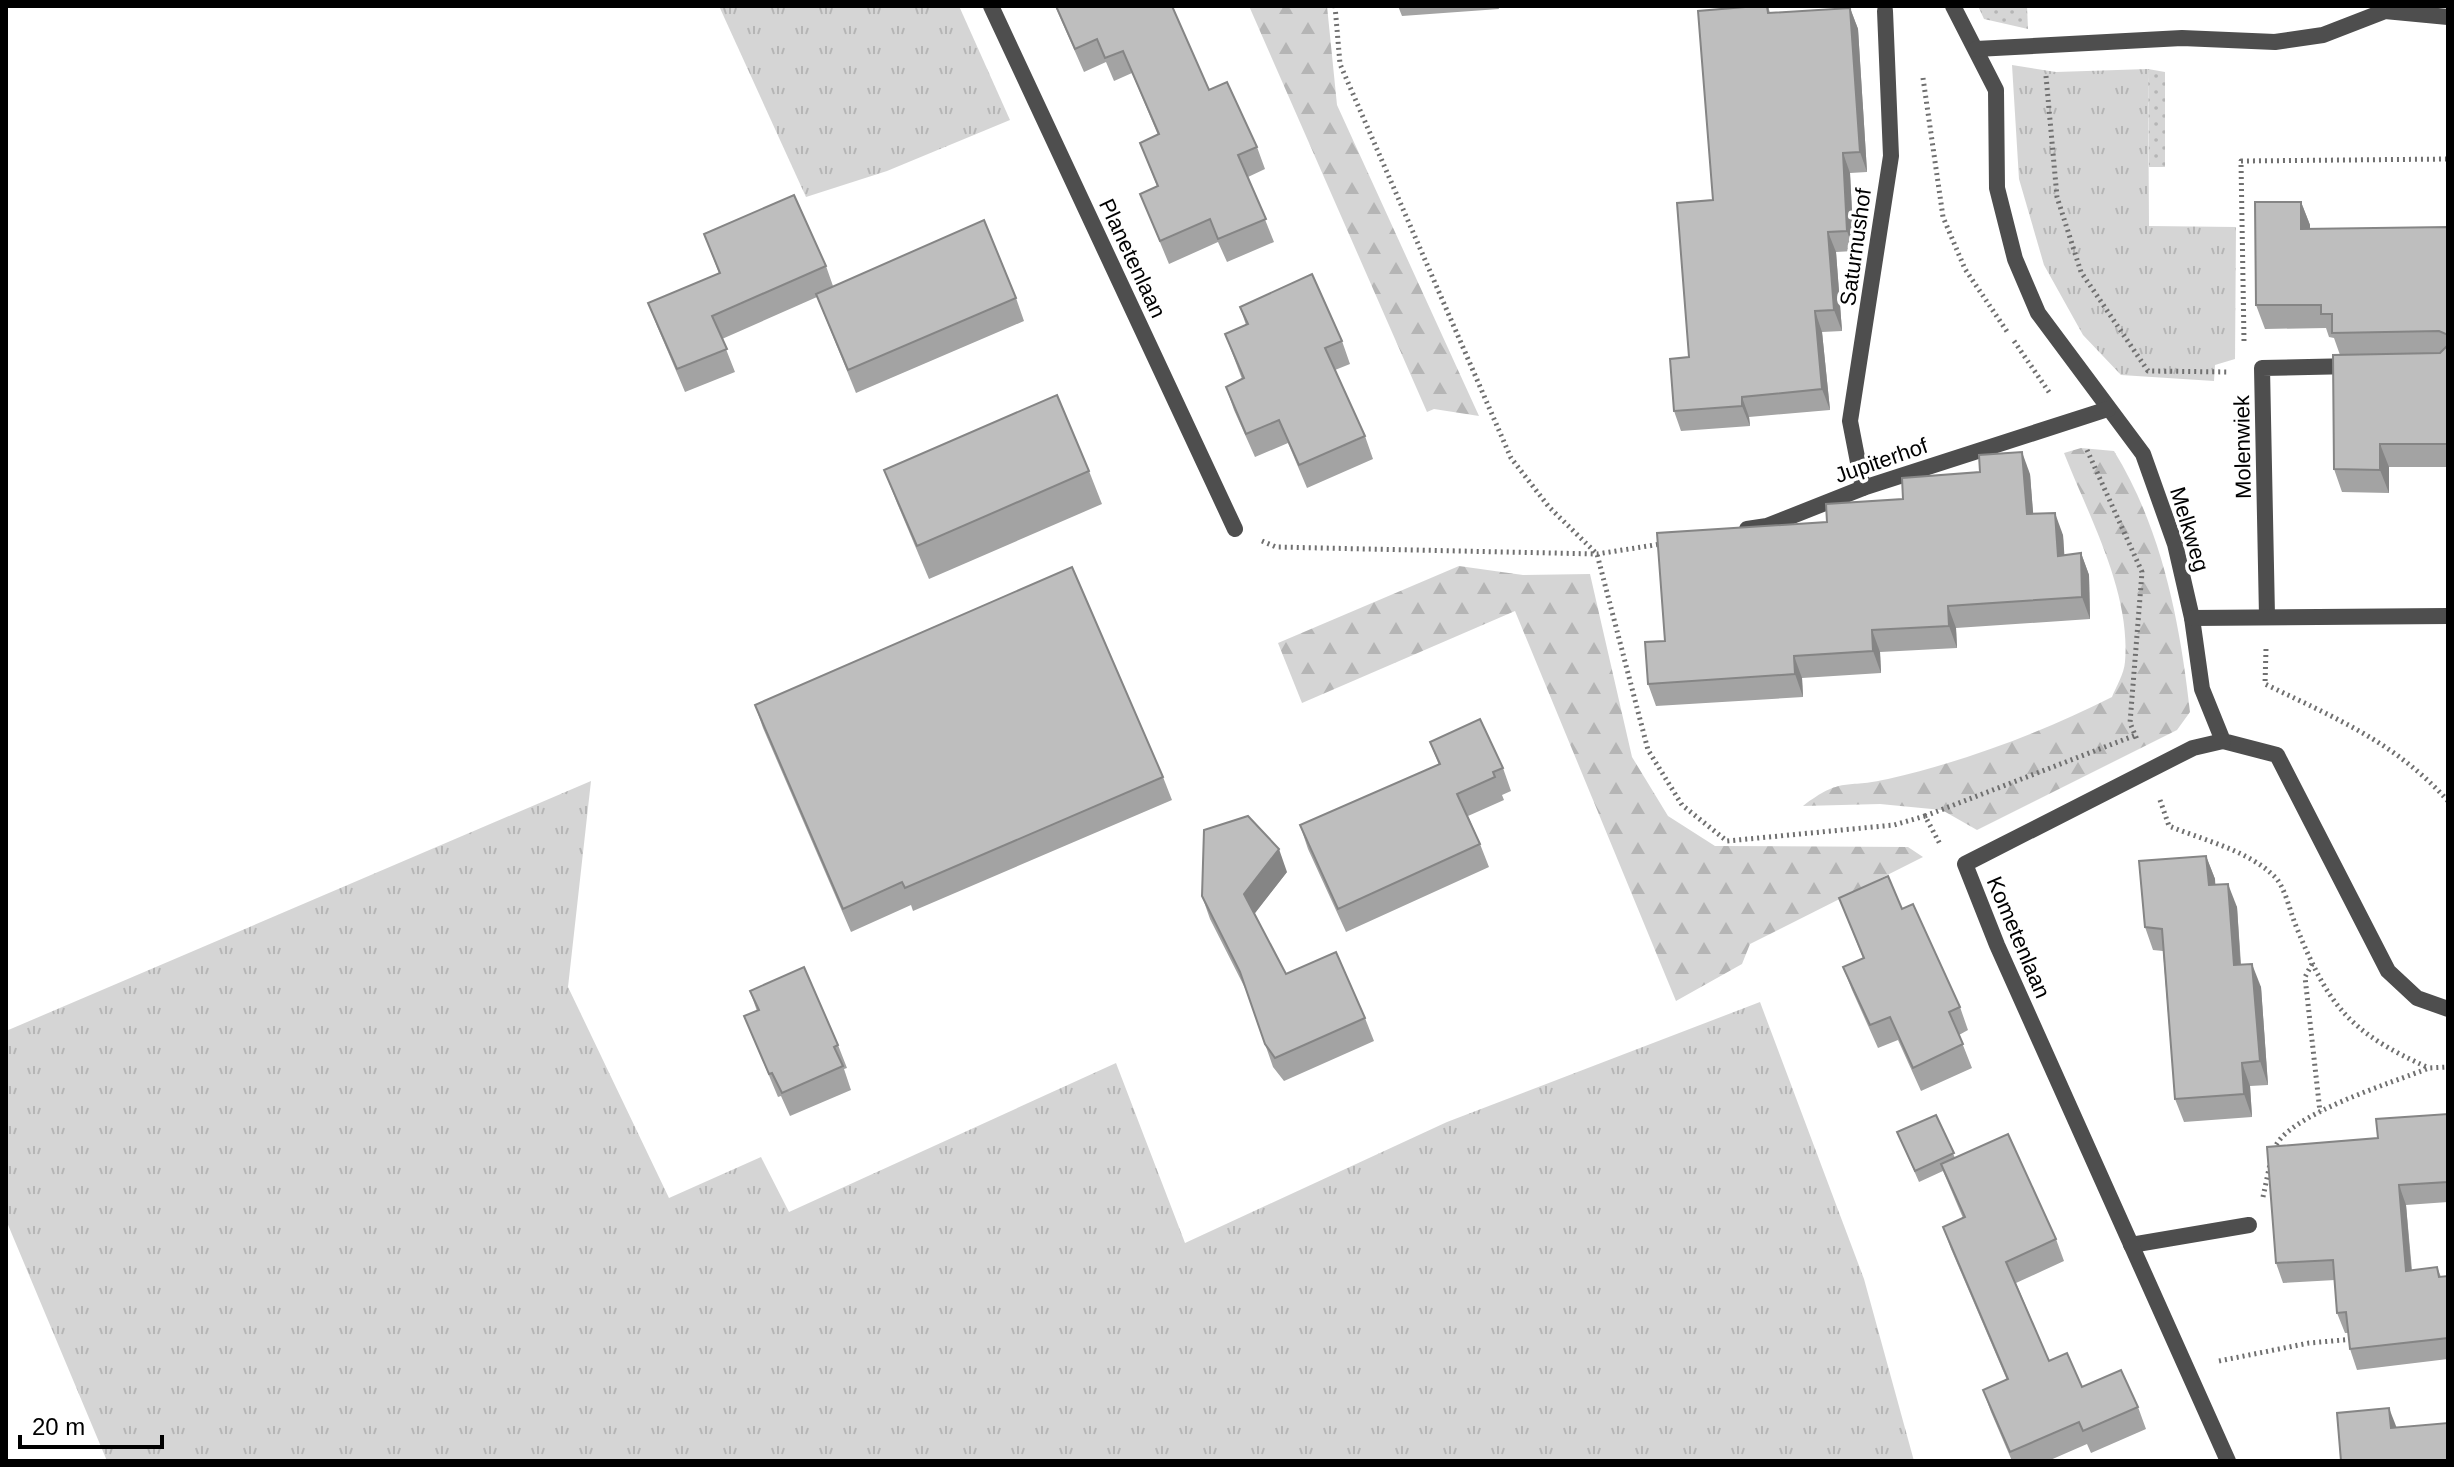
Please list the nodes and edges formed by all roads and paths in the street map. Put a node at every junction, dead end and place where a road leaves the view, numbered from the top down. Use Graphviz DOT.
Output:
graph roads {
  1 [pos="991,6"];
  2 [pos="1335,6"];
  3 [pos="1953,6"];
  4 [pos="1885,11"];
  5 [pos="2448,17"];
  6 [pos="2043,46"];
  7 [pos="1976,49"];
  8 [pos="1922,76"];
  9 [pos="2448,159"];
  10 [pos="2245,357"];
  11 [pos="2373,366"];
  12 [pos="2245,372"];
  13 [pos="2108,409"];
  14 [pos="2068,421"];
  15 [pos="1863,488"];
  16 [pos="1235,529"];
  17 [pos="1724,533"];
  18 [pos="1666,543"];
  19 [pos="1597,554"];
  20 [pos="2267,616"];
  21 [pos="2448,616"];
  22 [pos="2192,618"];
  23 [pos="2136,735"];
  24 [pos="2223,741"];
  25 [pos="2149,772"];
  26 [pos="2448,801"];
  27 [pos="1925,816"];
  28 [pos="1965,864"];
  29 [pos="2312,964"];
  30 [pos="2448,1009"];
  31 [pos="2448,1067"];
  32 [pos="2429,1068"];
  33 [pos="2320,1112"];
  34 [pos="2249,1225"];
  35 [pos="2131,1245"];
  36 [pos="2371,1337"];
  37 [pos="2187,1368"];
  38 [pos="2228,1461"];
  1 -- 16 [label="street, Planetenlaan"];
  2 -- 19 [label="path"];
  3 -- 7 [label="street, Melkweg"];
  4 -- 15 [label="street, Saturnushof"];
  5 -- 6 [label="street"];
  6 -- 7 [label="street"];
  6 -- 12 [label="path"];
  7 -- 13 [label="street, Melkweg"];
  8 -- 14 [label="path"];
  9 -- 10 [label="path"];
  11 -- 20 [label="street, Molenwiek"];
  13 -- 14 [label="street, Jupiterhof"];
  13 -- 22 [label="street, Melkweg"];
  14 -- 15 [label="street, Jupiterhof"];
  14 -- 23 [label="path"];
  15 -- 17 [label="street, Jupiterhof"];
  16 -- 19 [label="path"];
  18 -- 19 [label="path"];
  19 -- 27 [label="path"];
  20 -- 21 [label="street"];
  20 -- 22 [label="street"];
  20 -- 26 [label="path"];
  22 -- 24 [label="street, Melkweg"];
  23 -- 25 [label="path"];
  23 -- 27 [label="path"];
  24 -- 25 [label="street, Kometenlaan"];
  24 -- 30 [label="street"];
  25 -- 28 [label="street, Kometenlaan"];
  25 -- 29 [label="path"];
  27 -- 28 [label="path"];
  28 -- 35 [label="street, Kometenlaan"];
  29 -- 32 [label="path"];
  29 -- 33 [label="path"];
  31 -- 32 [label="path"];
  32 -- 33 [label="path"];
  33 -- 34 [label="path"];
  34 -- 35 [label="street"];
  35 -- 37 [label="street, Kometenlaan"];
  36 -- 37 [label="path"];
  37 -- 38 [label="street, Kometenlaan"];
}
